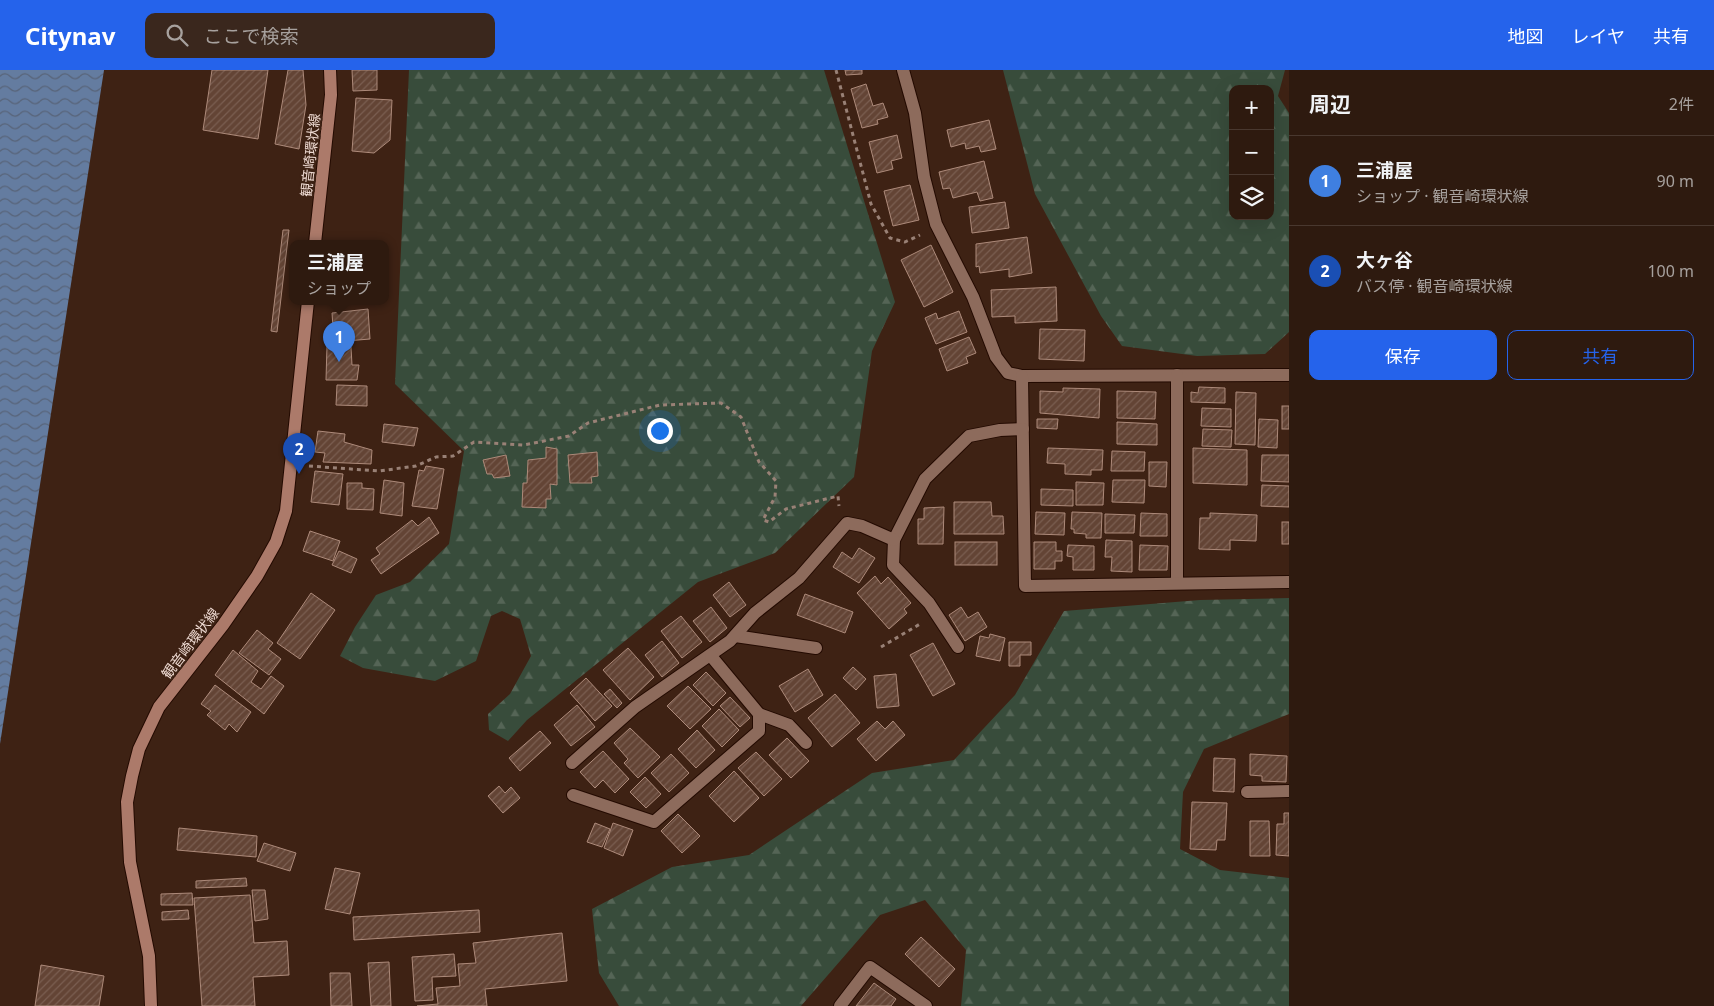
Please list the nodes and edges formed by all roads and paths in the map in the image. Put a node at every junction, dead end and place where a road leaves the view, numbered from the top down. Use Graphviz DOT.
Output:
graph roads {
  1 [pos="330,70"];
  2 [pos="836,70"];
  3 [pos="903,70"];
  4 [pos="938,228"];
  5 [pos="315,240"];
  6 [pos="308,305"];
  7 [pos="1289,374"];
  8 [pos="1177,375"];
  9 [pos="1022,376"];
  10 [pos="1023,429"];
  11 [pos="290,465"];
  12 [pos="846,523"];
  13 [pos="894,540"];
  14 [pos="1177,582"];
  15 [pos="1289,582"];
  16 [pos="936,615"];
  17 [pos="735,636"];
  18 [pos="881,647"];
  19 [pos="958,647"];
  20 [pos="816,648"];
  21 [pos="711,656"];
  22 [pos="760,714"];
  23 [pos="806,743"];
  24 [pos="572,763"];
  25 [pos="1289,791"];
  26 [pos="1247,792"];
  27 [pos="573,795"];
  28 [pos="150,1006"];
  29 [pos="840,1006"];
  30 [pos="926,1006"];
  1 -- 5 [label="main road, 観音崎環状線"];
  2 -- 4 [label="path"];
  3 -- 4 [label="street"];
  4 -- 9 [label="street"];
  6 -- 11 [label="main road, 観音崎環状線"];
  7 -- 8 [label="street"];
  8 -- 9 [label="street"];
  8 -- 14 [label="street"];
  9 -- 10 [label="street"];
  10 -- 13 [label="street"];
  10 -- 14 [label="street"];
  11 -- 12 [label="path"];
  11 -- 28 [label="main road, 観音崎環状線"];
  12 -- 13 [label="street"];
  12 -- 17 [label="street"];
  13 -- 16 [label="street"];
  14 -- 15 [label="street"];
  16 -- 18 [label="path"];
  16 -- 19 [label="street"];
  17 -- 20 [label="street"];
  17 -- 21 [label="street"];
  21 -- 22 [label="street"];
  21 -- 24 [label="street"];
  22 -- 23 [label="street"];
  22 -- 27 [label="street"];
  25 -- 26 [label="street"];
  29 -- 30 [label="street"];
}
